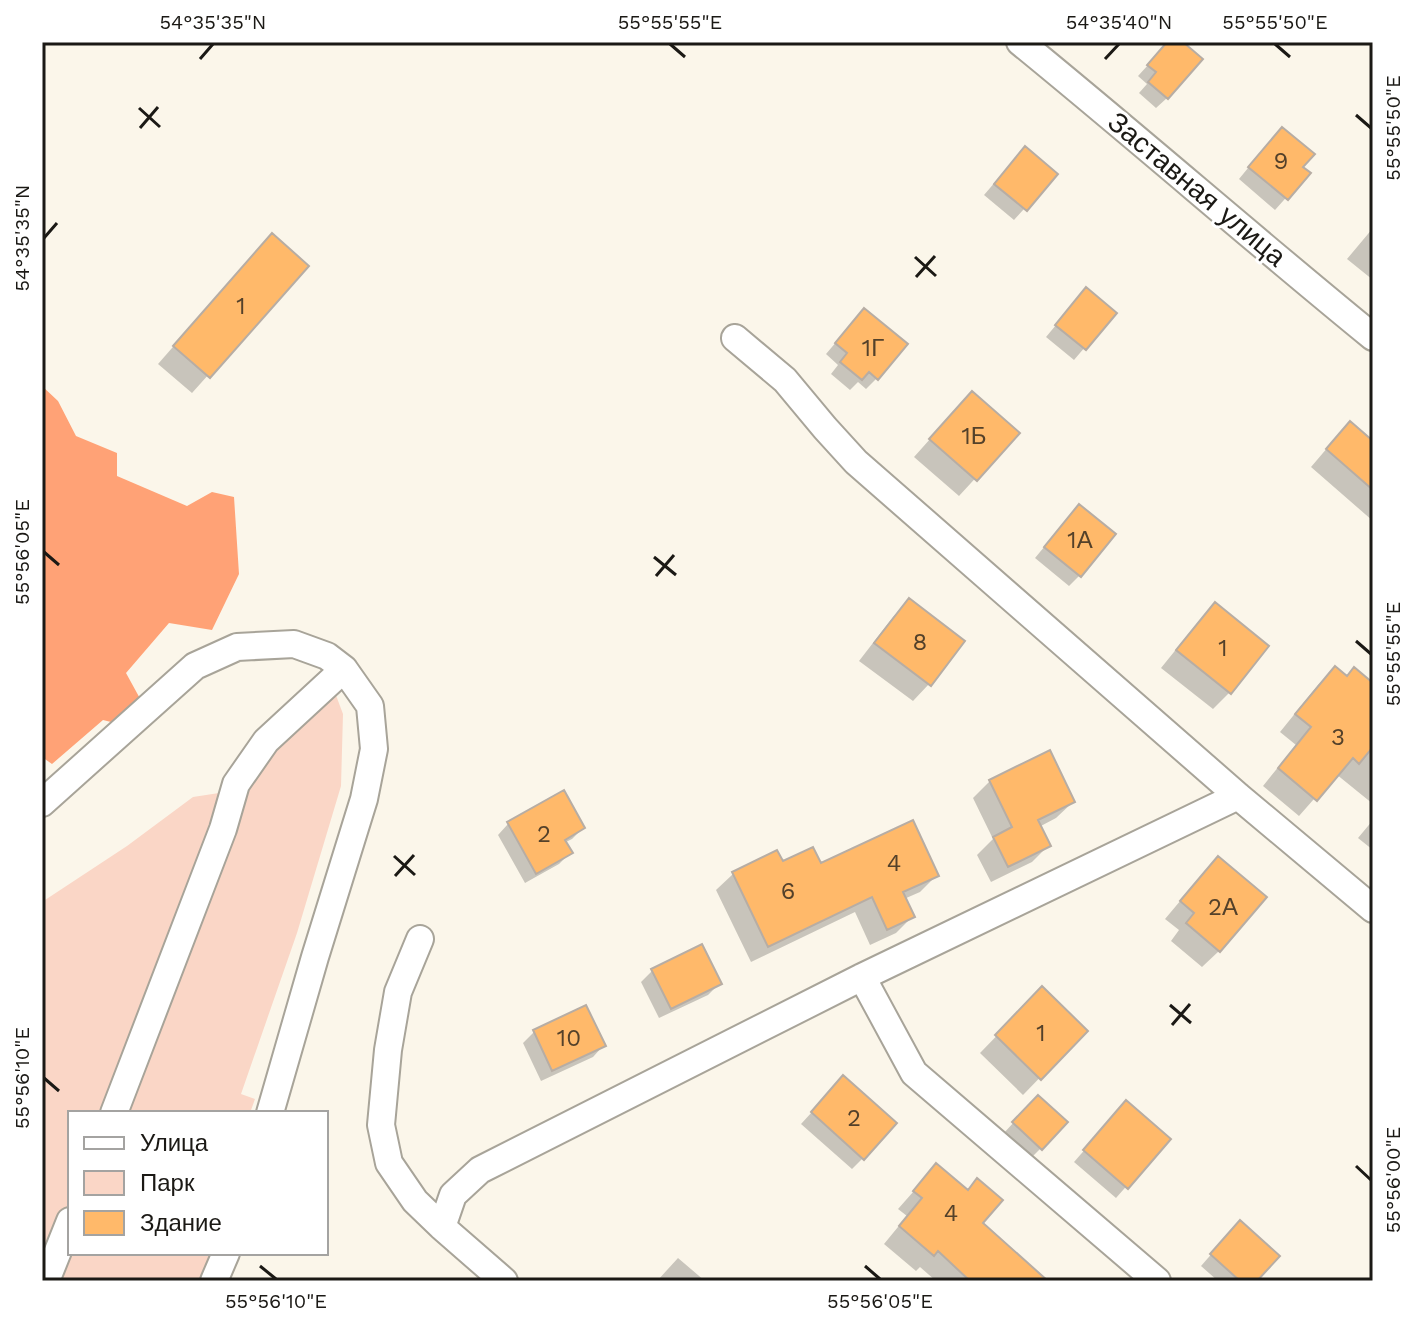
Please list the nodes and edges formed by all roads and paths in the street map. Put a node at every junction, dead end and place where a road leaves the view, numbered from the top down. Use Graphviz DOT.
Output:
graph roads {
  1 [pos="1020,42"];
  2 [pos="1373,337"];
  3 [pos="735,338"];
  4 [pos="344,669"];
  5 [pos="1238,796"];
  6 [pos="42,803"];
  7 [pos="1373,909"];
  8 [pos="420,939"];
  9 [pos="862,977"];
  10 [pos="115,1111"];
  11 [pos="271,1111"];
  12 [pos="68,1226"];
  13 [pos="442,1227"];
  14 [pos="225,1255"];
  15 [pos="46,1281"];
  16 [pos="214,1281"];
  17 [pos="504,1281"];
  18 [pos="1157,1281"];
  1 -- 2 [label="street, Заставная улица"];
  3 -- 5 [label="street"];
  4 -- 6 [label="street"];
  4 -- 10 [label="street"];
  4 -- 11 [label="street"];
  5 -- 7 [label="street"];
  5 -- 9 [label="street"];
  8 -- 13 [label="street"];
  9 -- 13 [label="street"];
  9 -- 18 [label="street"];
  12 -- 15 [label="street"];
  13 -- 17 [label="street"];
  14 -- 16 [label="street"];
}
